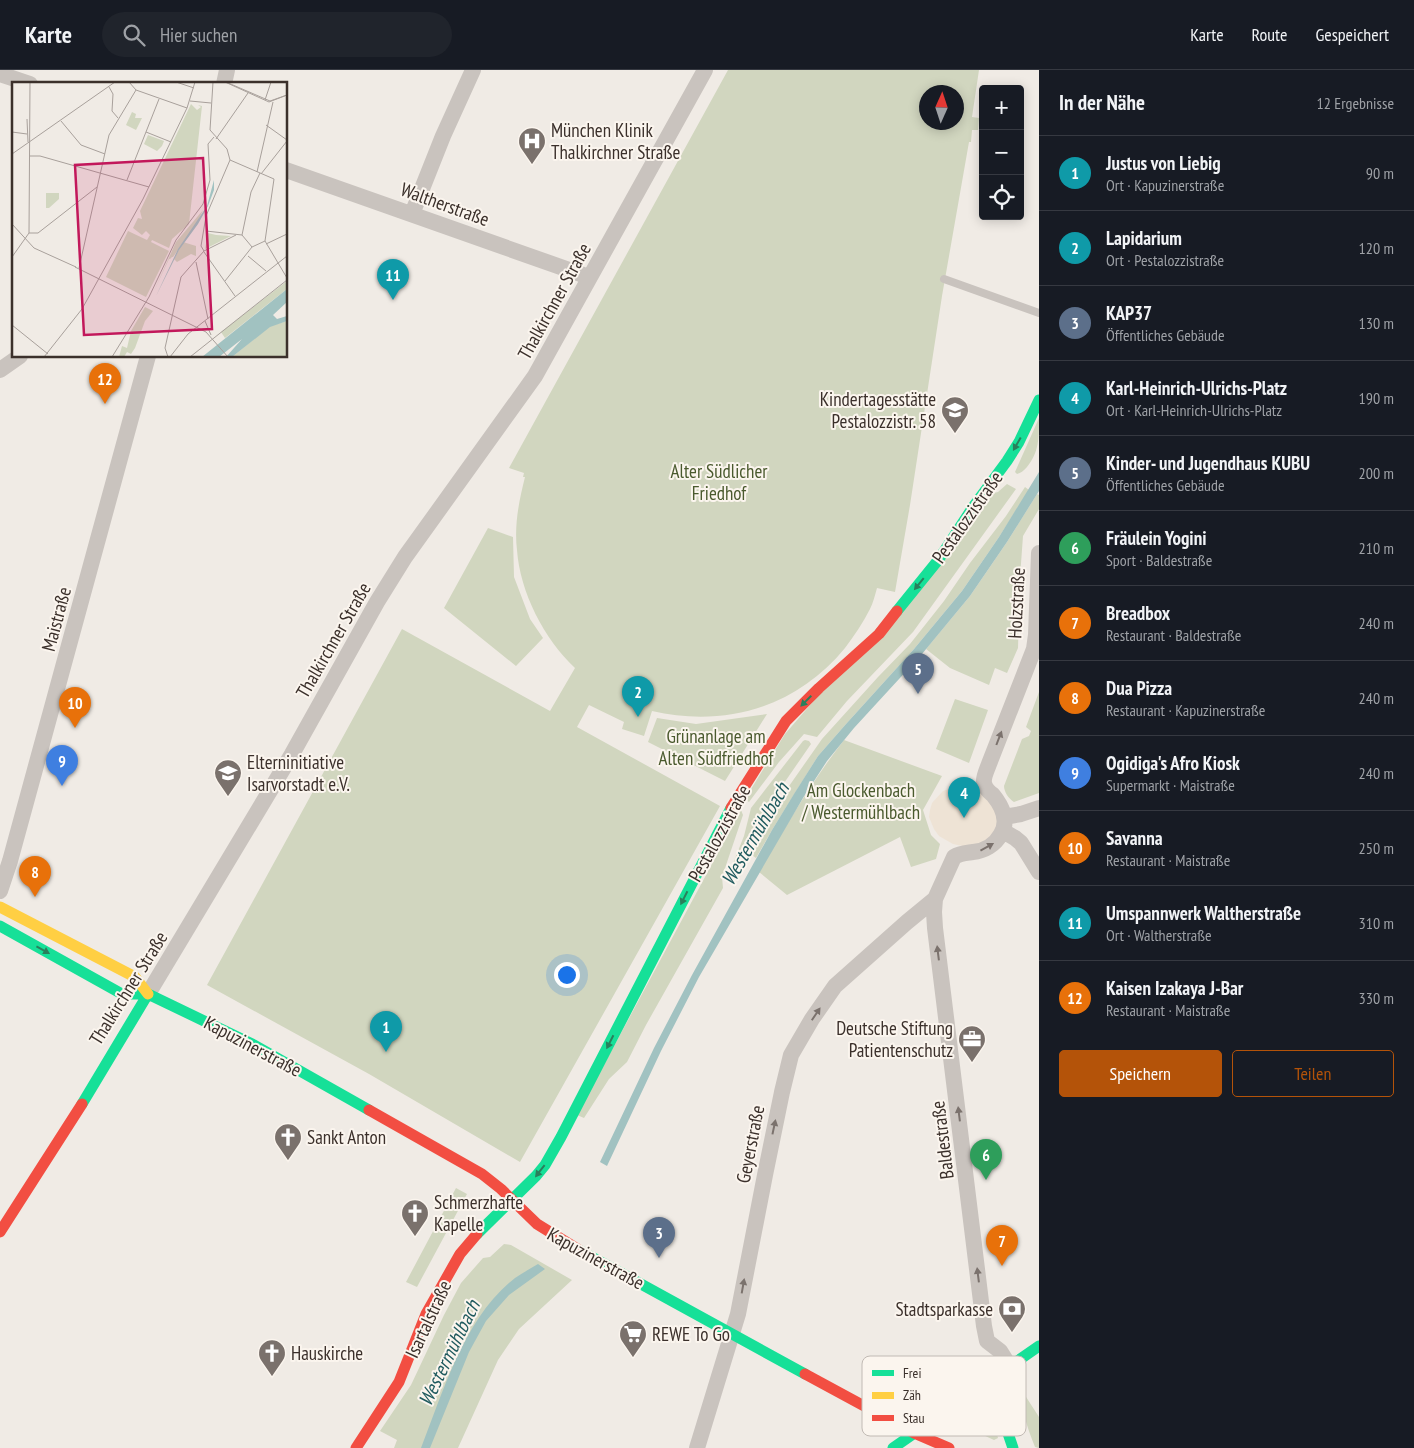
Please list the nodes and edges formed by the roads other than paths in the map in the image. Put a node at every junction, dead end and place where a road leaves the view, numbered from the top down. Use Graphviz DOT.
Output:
graph roads {
  1 [pos="473,70"];
  2 [pos="705,70"];
  3 [pos="0,74"];
  4 [pos="24,82"];
  5 [pos="288,171"];
  6 [pos="412,214"];
  7 [pos="589,277"];
  8 [pos="944,279"];
  9 [pos="1039,313"];
  10 [pos="17,358"];
  11 [pos="147,358"];
  12 [pos="0,370"];
  13 [pos="1039,400"];
  14 [pos="1039,553"];
  15 [pos="1036,657"];
  16 [pos="1039,808"];
  17 [pos="1003,824"];
  18 [pos="1039,872"];
  19 [pos="0,891"];
  20 [pos="935,899"];
  21 [pos="0,907"];
  22 [pos="0,926"];
  23 [pos="129,984"];
  24 [pos="148,994"];
  25 [pos="512,1199"];
  26 [pos="0,1232"];
  27 [pos="732,1334"];
  28 [pos="1039,1346"];
  29 [pos="1003,1356"];
  30 [pos="1025,1356"];
  31 [pos="862,1405"];
  32 [pos="911,1436"];
  33 [pos="919,1436"];
  34 [pos="1010,1436"];
  35 [pos="356,1448"];
  36 [pos="697,1448"];
  37 [pos="893,1448"];
  38 [pos="949,1448"];
  39 [pos="1014,1448"];
  1 -- 6 [label="street"];
  2 -- 7 [label="street, Thalkirchner Straße"];
  3 -- 4 [label="street"];
  5 -- 6 [label="street, Waltherstraße"];
  6 -- 7 [label="street, Waltherstraße"];
  7 -- 24 [label="street, Thalkirchner Straße"];
  8 -- 9 [label="lane"];
  10 -- 12 [label="street"];
  11 -- 19 [label="street, Maistraße"];
  13 -- 25 [label="street, Pestalozzistraße, one-way"];
  14 -- 15 [label="street, Holzstraße"];
  17 -- 15 [label="street, Holzstraße, one-way"];
  16 -- 17 [label="street"];
  17 -- 18 [label="street"];
  20 -- 17 [label="street, one-way"];
  27 -- 20 [label="street, Geyerstraße, one-way"];
  29 -- 20 [label="street, Baldestraße, one-way"];
  21 -- 24 [label="street, Kapuzinerstraße"];
  22 -- 24 [label="street, Kapuzinerstraße, one-way"];
  23 -- 24 [label="lane"];
  24 -- 25 [label="street, Kapuzinerstraße"];
  24 -- 26 [label="street, Thalkirchner Straße"];
  25 -- 27 [label="street, Kapuzinerstraße"];
  25 -- 35 [label="street, Isartalstraße"];
  27 -- 31 [label="street, Kapuzinerstraße"];
  27 -- 36 [label="street, Geyerstraße"];
  28 -- 30 [label="street"];
  32 -- 37 [label="street"];
  33 -- 38 [label="street, Kapuzinerstraße"];
  34 -- 39 [label="street"];
}
